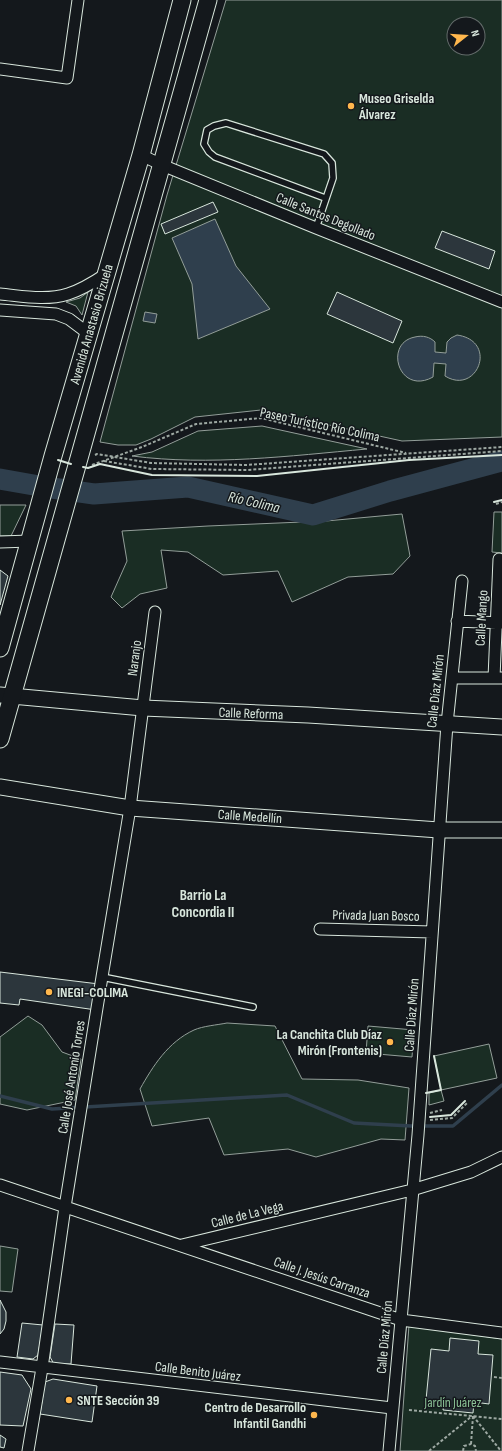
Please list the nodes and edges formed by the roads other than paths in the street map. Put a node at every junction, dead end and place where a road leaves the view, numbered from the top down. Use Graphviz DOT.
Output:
graph roads {
  1 [pos="78,0"];
  2 [pos="182,0"];
  3 [pos="208,0"];
  4 [pos="0,69"];
  5 [pos="140,155"];
  6 [pos="162,165"];
  7 [pos="325,198"];
  8 [pos="316,228"];
  9 [pos="106,274"];
  10 [pos="0,294"];
  11 [pos="502,302"];
  12 [pos="1,306"];
  13 [pos="89,334"];
  14 [pos="32,535"];
  15 [pos="0,542"];
  16 [pos="501,560"];
  17 [pos="462,581"];
  18 [pos="155,612"];
  19 [pos="457,621"];
  20 [pos="499,622"];
  21 [pos="0,648"];
  22 [pos="452,678"];
  23 [pos="498,678"];
  24 [pos="6,695"];
  25 [pos="143,708"];
  26 [pos="447,724"];
  27 [pos="502,727"];
  28 [pos="0,739"];
  29 [pos="0,787"];
  30 [pos="130,808"];
  31 [pos="439,830"];
  32 [pos="502,830"];
  33 [pos="320,929"];
  34 [pos="432,932"];
  35 [pos="102,977"];
  36 [pos="253,1007"];
  37 [pos="502,1157"];
  38 [pos="0,1185"];
  39 [pos="412,1190"];
  40 [pos="65,1207"];
  41 [pos="182,1246"];
  42 [pos="400,1320"];
  43 [pos="502,1333"];
  44 [pos="0,1362"];
  45 [pos="42,1368"];
  46 [pos="392,1408"];
  47 [pos="28,1451"];
  48 [pos="389,1451"];
  1 -- 4 [label="street"];
  2 -- 5 [label="main road, Avenida Anastasio Brizuela"];
  3 -- 6 [label="main road, Avenida Anastasio Brizuela"];
  5 -- 6 [label="street, Calle Santos Degollado"];
  5 -- 9 [label="main road, Avenida Anastasio Brizuela"];
  6 -- 8 [label="street, Calle Santos Degollado"];
  6 -- 24 [label="main road, Avenida Anastasio Brizuela"];
  7 -- 7 [label="lane"];
  7 -- 8 [label="lane"];
  8 -- 11 [label="street, Calle Santos Degollado"];
  9 -- 10 [label="street"];
  9 -- 13 [label="main road, Avenida Anastasio Brizuela"];
  12 -- 13 [label="street"];
  13 -- 14 [label="main road, Avenida Anastasio Brizuela"];
  14 -- 15 [label="street"];
  14 -- 21 [label="main road, Avenida Anastasio Brizuela"];
  16 -- 20 [label="street, Calle Mango"];
  17 -- 19 [label="street, Calle Díaz Mirón"];
  18 -- 25 [label="street, Naranjo"];
  19 -- 20 [label="street"];
  19 -- 22 [label="street, Calle Díaz Mirón"];
  20 -- 23 [label="street, Calle Mango"];
  22 -- 23 [label="street"];
  22 -- 26 [label="street, Calle Díaz Mirón"];
  24 -- 25 [label="street, Calle Reforma"];
  24 -- 28 [label="main road"];
  25 -- 26 [label="street, Calle Reforma"];
  25 -- 30 [label="street, Calle José Antonio Torres"];
  26 -- 27 [label="street, Calle Reforma"];
  26 -- 31 [label="street, Calle Díaz Mirón"];
  29 -- 30 [label="street, Calle Medellín"];
  30 -- 31 [label="street, Calle Medellín"];
  30 -- 35 [label="street, Calle José Antonio Torres"];
  31 -- 32 [label="street, Calle Medellín"];
  31 -- 34 [label="street, Calle Díaz Mirón"];
  33 -- 34 [label="street, Privada Juan Bosco"];
  34 -- 39 [label="street, Calle Díaz Mirón"];
  35 -- 36 [label="lane"];
  35 -- 40 [label="street, Calle José Antonio Torres"];
  37 -- 39 [label="street, Calle de La Vega"];
  38 -- 40 [label="street"];
  39 -- 41 [label="street, Calle de La Vega"];
  39 -- 42 [label="street, Calle Díaz Mirón"];
  40 -- 41 [label="street"];
  40 -- 45 [label="street, Calle José Antonio Torres"];
  41 -- 42 [label="street, Calle J. Jesús Carranza"];
  42 -- 43 [label="street, Calle J. Jesús Carranza"];
  42 -- 46 [label="street, Calle Díaz Mirón"];
  44 -- 45 [label="street, Calle Benito Juárez"];
  45 -- 46 [label="street, Calle Benito Juárez"];
  45 -- 47 [label="street, Calle José Antonio Torres"];
  46 -- 48 [label="street, Calle Díaz Mirón"];
}
